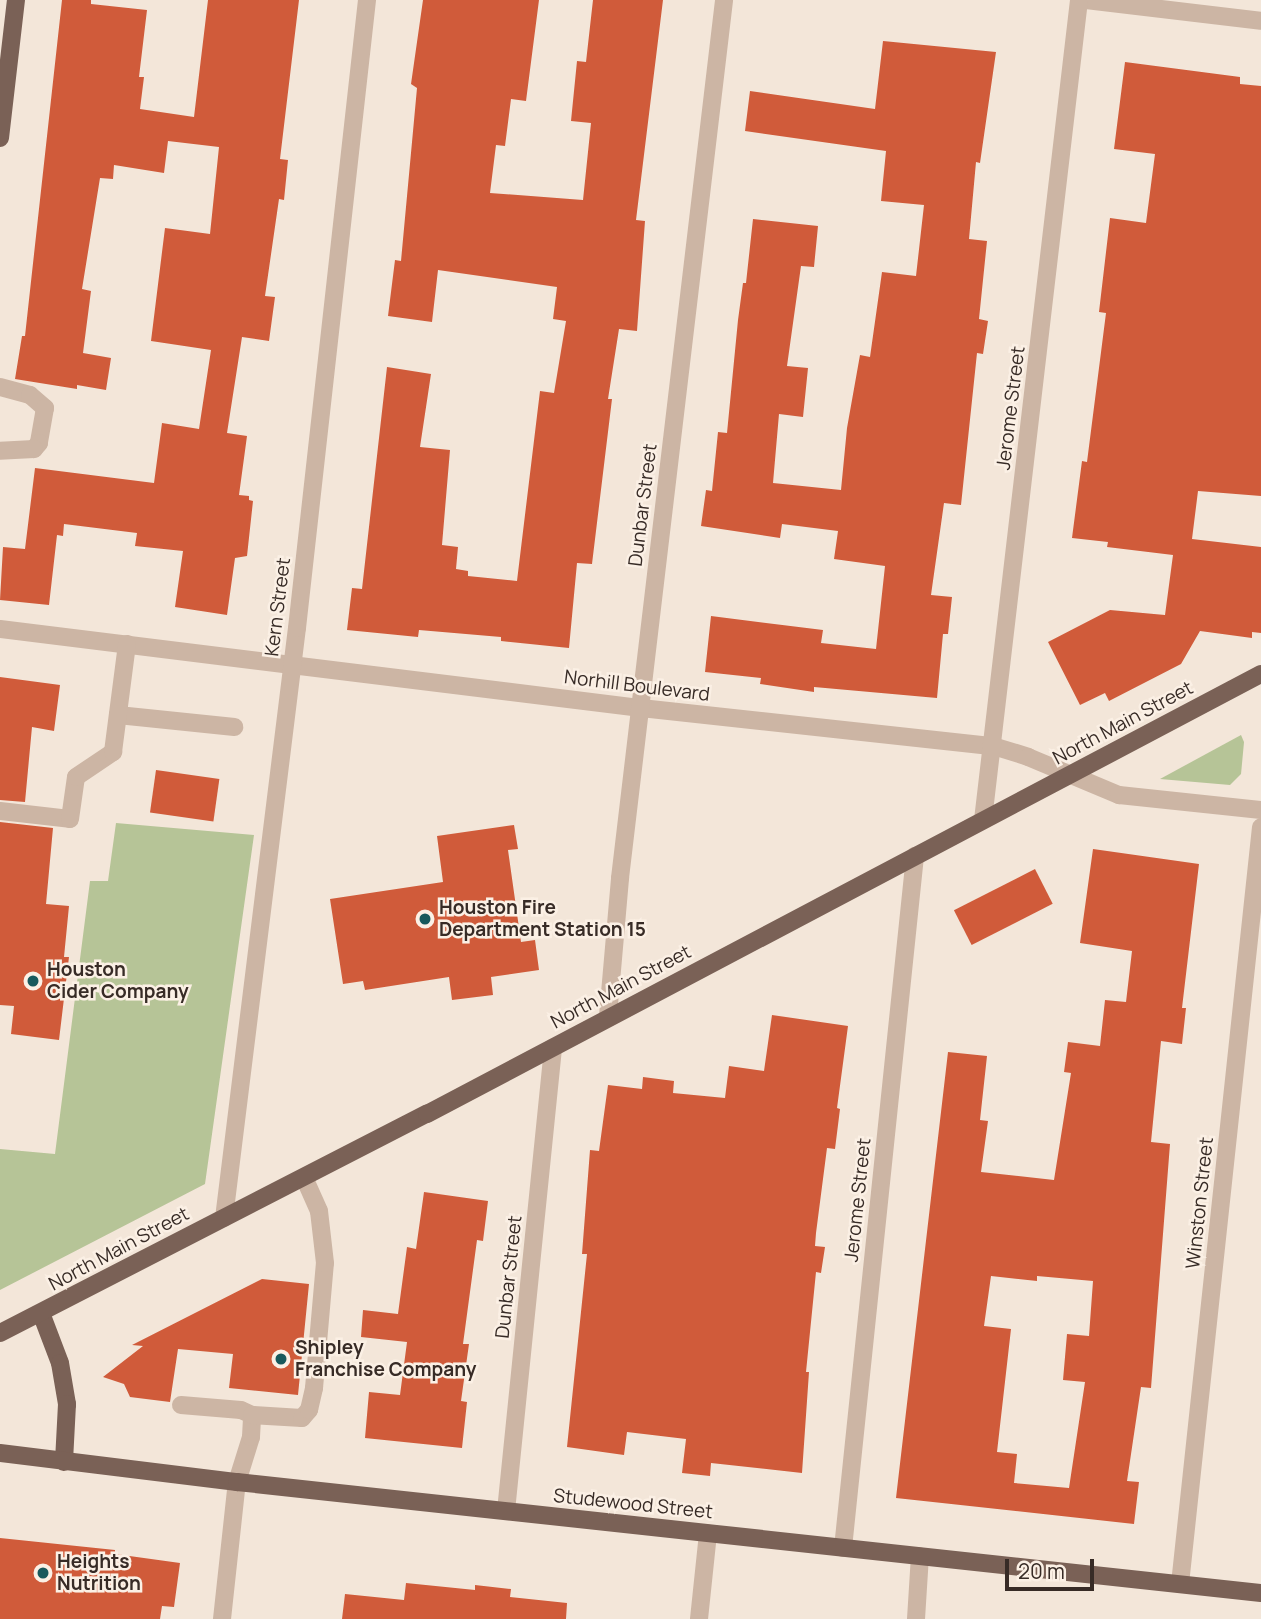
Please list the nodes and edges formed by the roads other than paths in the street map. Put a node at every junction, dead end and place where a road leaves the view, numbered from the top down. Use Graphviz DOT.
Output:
graph roads {
  1 [pos="16,0"];
  2 [pos="367,0"];
  3 [pos="724,0"];
  4 [pos="1079,0"];
  5 [pos="1086,0"];
  6 [pos="1261,21"];
  7 [pos="0,138"];
  8 [pos="0,387"];
  9 [pos="0,451"];
  10 [pos="0,629"];
  11 [pos="127,644"];
  12 [pos="293,663"];
  13 [pos="1261,674"];
  14 [pos="641,708"];
  15 [pos="118,715"];
  16 [pos="234,727"];
  17 [pos="993,746"];
  18 [pos="1069,776"];
  19 [pos="1261,810"];
  20 [pos="0,811"];
  21 [pos="984,820"];
  22 [pos="1261,827"];
  23 [pos="915,856"];
  24 [pos="608,1016"];
  25 [pos="554,1047"];
  26 [pos="303,1178"];
  27 [pos="224,1218"];
  28 [pos="41,1313"];
  29 [pos="0,1333"];
  30 [pos="181,1405"];
  31 [pos="253,1415"];
  32 [pos="0,1453"];
  33 [pos="64,1462"];
  34 [pos="237,1482"];
  35 [pos="506,1511"];
  36 [pos="708,1533"];
  37 [pos="843,1548"];
  38 [pos="920,1556"];
  39 [pos="1180,1584"];
  40 [pos="1261,1593"];
  41 [pos="222,1619"];
  42 [pos="699,1619"];
  43 [pos="916,1619"];
  1 -- 7 [label="main road"];
  2 -- 12 [label="street, Kern Street"];
  3 -- 14 [label="street, Dunbar Street"];
  4 -- 17 [label="street, Jerome Street"];
  5 -- 6 [label="street"];
  8 -- 9 [label="street"];
  10 -- 11 [label="street, Norhill Boulevard"];
  11 -- 12 [label="street, Norhill Boulevard"];
  11 -- 15 [label="street"];
  12 -- 14 [label="street, Norhill Boulevard"];
  12 -- 27 [label="street, Kern Street"];
  13 -- 18 [label="main road, North Main Street"];
  14 -- 17 [label="street, Norhill Boulevard"];
  14 -- 24 [label="street, Dunbar Street"];
  15 -- 16 [label="street"];
  15 -- 20 [label="street"];
  17 -- 18 [label="street, Norhill Boulevard"];
  17 -- 21 [label="street, Jerome Street"];
  18 -- 19 [label="street, Norhill Boulevard"];
  18 -- 21 [label="main road, North Main Street"];
  21 -- 23 [label="main road, North Main Street"];
  22 -- 39 [label="street, Winston Street"];
  23 -- 24 [label="main road, North Main Street"];
  23 -- 37 [label="street, Jerome Street"];
  24 -- 25 [label="main road, North Main Street"];
  25 -- 26 [label="main road, North Main Street"];
  25 -- 35 [label="street, Dunbar Street"];
  26 -- 27 [label="main road, North Main Street"];
  26 -- 31 [label="street"];
  27 -- 28 [label="main road, North Main Street"];
  28 -- 29 [label="main road, North Main Street"];
  28 -- 33 [label="main road"];
  30 -- 31 [label="street"];
  31 -- 34 [label="street"];
  32 -- 33 [label="main road, Studewood Street"];
  33 -- 34 [label="main road, Studewood Street"];
  34 -- 35 [label="main road, Studewood Street"];
  34 -- 41 [label="street"];
  35 -- 36 [label="main road, Studewood Street"];
  36 -- 37 [label="main road, Studewood Street"];
  36 -- 42 [label="street"];
  37 -- 38 [label="main road, Studewood Street"];
  38 -- 39 [label="main road, Studewood Street"];
  38 -- 43 [label="street"];
  39 -- 40 [label="main road, Studewood Street"];
}
